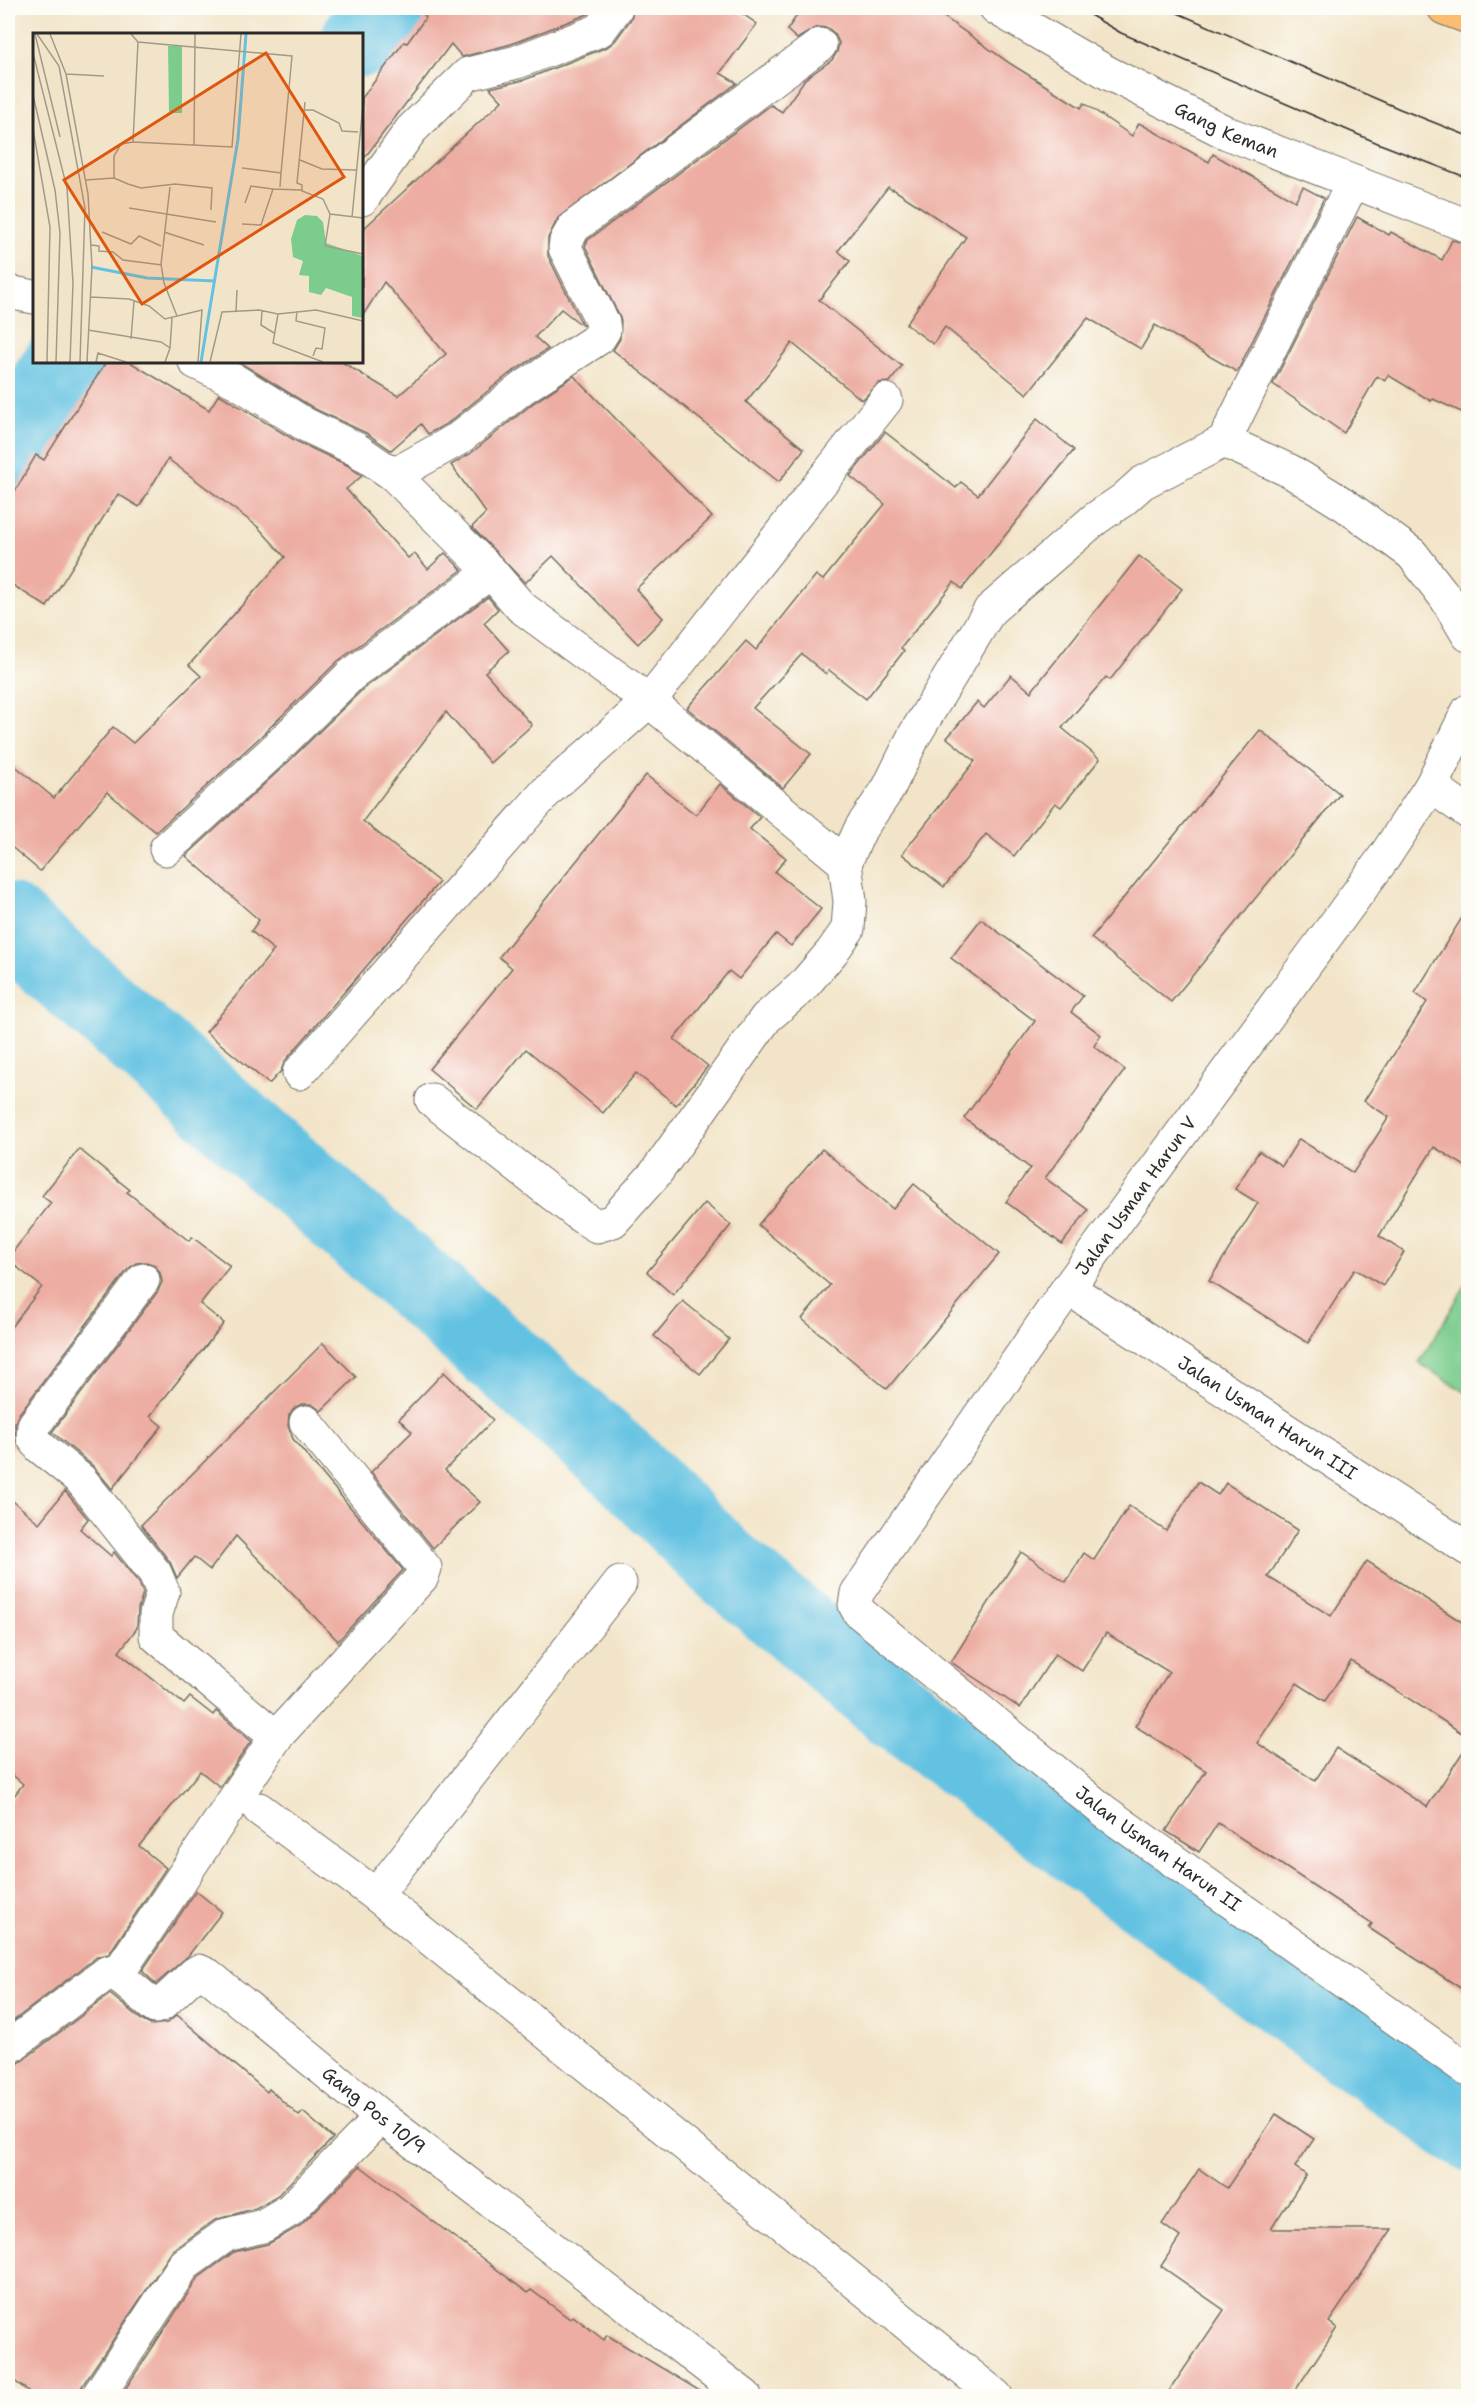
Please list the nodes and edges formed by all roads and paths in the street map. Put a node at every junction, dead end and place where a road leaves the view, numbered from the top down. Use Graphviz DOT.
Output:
graph roads {
  1 [pos="616,8"];
  2 [pos="996,8"];
  3 [pos="1444,8"];
  4 [pos="1468,17"];
  5 [pos="820,45"];
  6 [pos="1353,182"];
  7 [pos="363,198"];
  8 [pos="1468,226"];
  9 [pos="8,292"];
  10 [pos="33,297"];
  11 [pos="216,366"];
  12 [pos="886,400"];
  13 [pos="1224,441"];
  14 [pos="394,475"];
  15 [pos="491,572"];
  16 [pos="1468,635"];
  17 [pos="649,701"];
  18 [pos="1468,711"];
  19 [pos="1431,786"];
  20 [pos="1468,812"];
  21 [pos="166,849"];
  22 [pos="845,863"];
  23 [pos="299,1073"];
  24 [pos="432,1100"];
  25 [pos="143,1280"];
  26 [pos="1068,1288"];
  27 [pos="306,1422"];
  28 [pos="1468,1549"];
  29 [pos="620,1583"];
  30 [pos="859,1612"];
  31 [pos="276,1737"];
  32 [pos="259,1809"];
  33 [pos="376,1895"];
  34 [pos="117,1975"];
  35 [pos="8,2048"];
  36 [pos="1468,2070"];
  37 [pos="381,2117"];
  38 [pos="991,2393"];
  39 [pos="99,2397"];
  40 [pos="745,2397"];
  1 -- 7 [label="street"];
  2 -- 6 [label="street, Gang Keman"];
  3 -- 4 [label="highway"];
  5 -- 14 [label="street"];
  6 -- 8 [label="street, Gang Keman"];
  6 -- 13 [label="street"];
  9 -- 10 [label="street"];
  11 -- 14 [label="street"];
  12 -- 17 [label="street"];
  13 -- 16 [label="street"];
  13 -- 22 [label="street"];
  14 -- 15 [label="street"];
  15 -- 17 [label="street"];
  15 -- 21 [label="street"];
  17 -- 22 [label="street"];
  17 -- 23 [label="street"];
  18 -- 19 [label="street, Jalan Usman Harun V"];
  19 -- 20 [label="street"];
  19 -- 26 [label="street, Jalan Usman Harun V"];
  22 -- 24 [label="street"];
  25 -- 31 [label="street"];
  26 -- 28 [label="street, Jalan Usman Harun III"];
  26 -- 30 [label="street, Jalan Usman Harun V"];
  27 -- 31 [label="street"];
  29 -- 33 [label="street"];
  30 -- 36 [label="street, Jalan Usman Harun II"];
  31 -- 34 [label="street"];
  32 -- 33 [label="street"];
  33 -- 38 [label="street"];
  34 -- 35 [label="street"];
  34 -- 37 [label="street, Gang Pos 10/9"];
  37 -- 39 [label="street"];
  37 -- 40 [label="street, Gang Pos 10/9"];
}
